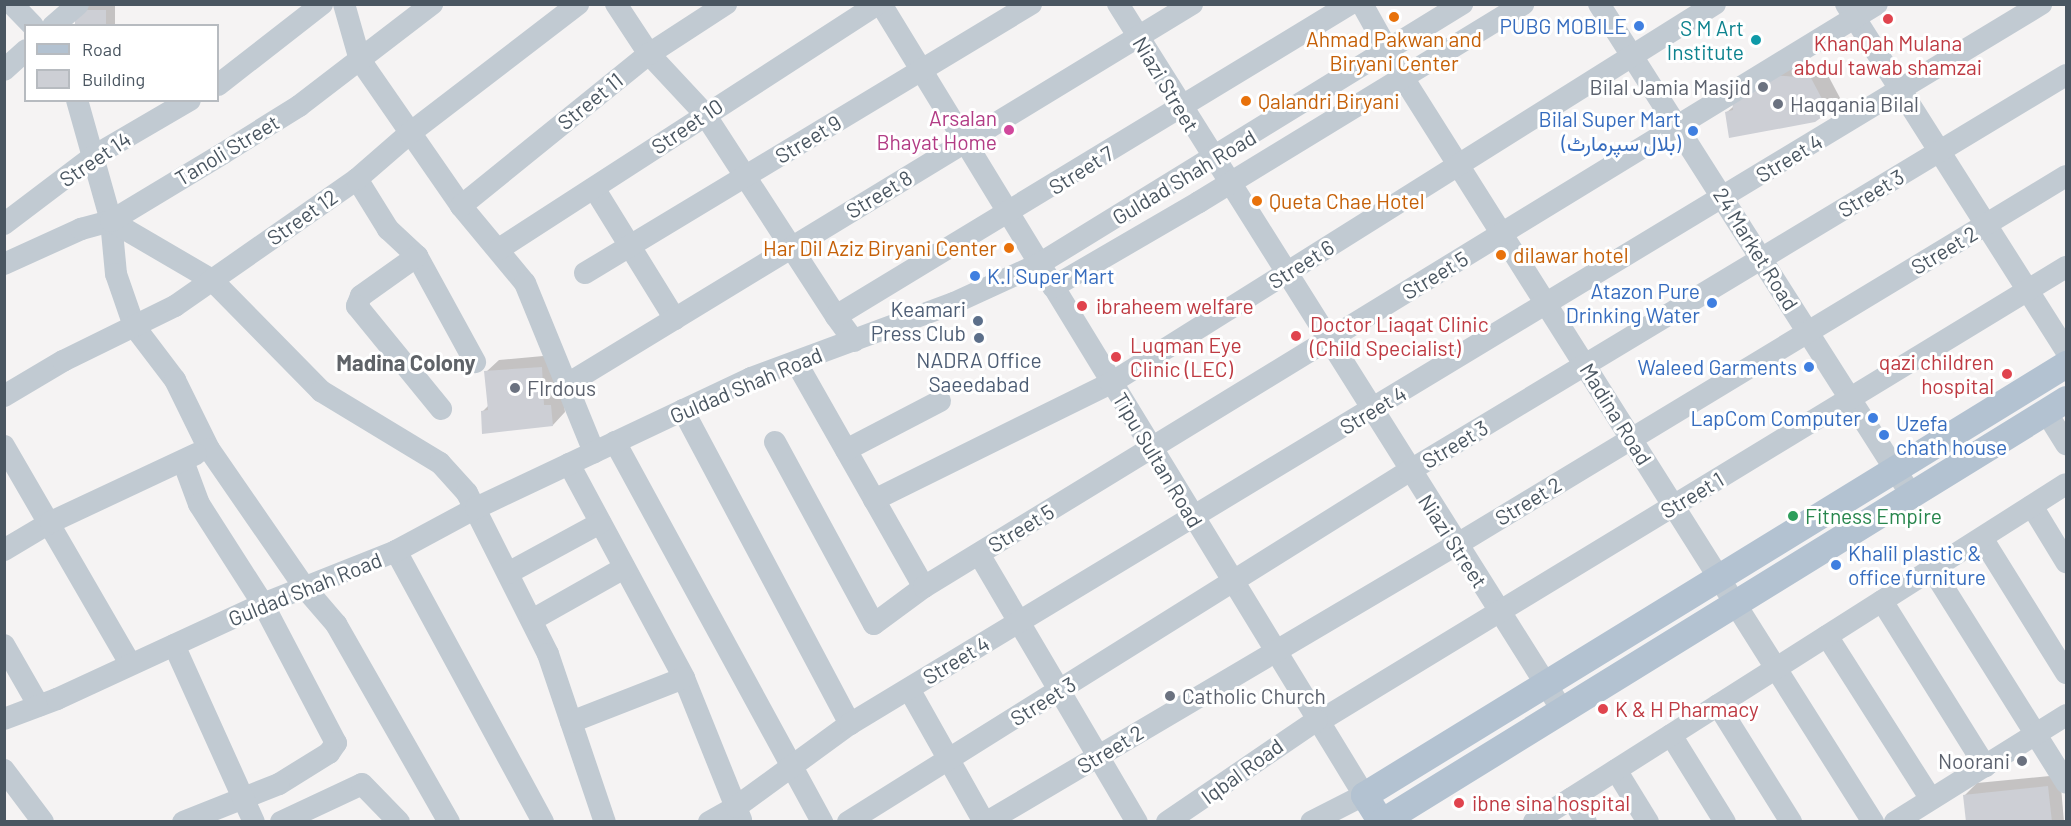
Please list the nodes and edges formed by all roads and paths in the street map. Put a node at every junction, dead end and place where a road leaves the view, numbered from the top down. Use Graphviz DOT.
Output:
graph roads {
  1 [pos="12,4"];
  2 [pos="78,4"];
  3 [pos="322,4"];
  4 [pos="344,4"];
  5 [pos="432,4"];
  6 [pos="578,4"];
  7 [pos="616,4"];
  8 [pos="726,4"];
  9 [pos="877,4"];
  10 [pos="881,4"];
  11 [pos="1031,4"];
  12 [pos="1118,4"];
  13 [pos="1192,4"];
  14 [pos="1350,4"];
  15 [pos="1362,4"];
  16 [pos="1462,4"];
  17 [pos="1523,4"];
  18 [pos="1599,4"];
  19 [pos="1715,4"];
  20 [pos="1876,4"];
  21 [pos="2041,4"];
  22 [pos="1850,11"];
  23 [pos="31,24"];
  24 [pos="55,24"];
  25 [pos="1138,37"];
  26 [pos="1389,49"];
  27 [pos="24,52"];
  28 [pos="648,54"];
  29 [pos="1633,56"];
  30 [pos="360,60"];
  31 [pos="4,70"];
  32 [pos="921,71"];
  33 [pos="2067,75"];
  34 [pos="1404,79"];
  35 [pos="219,84"];
  36 [pos="1900,91"];
  37 [pos="78,102"];
  38 [pos="187,102"];
  39 [pos="1181,108"];
  40 [pos="704,113"];
  41 [pos="1679,126"];
  42 [pos="410,133"];
  43 [pos="965,142"];
  44 [pos="1938,152"];
  45 [pos="94,156"];
  46 [pos="1213,160"];
  47 [pos="1459,165"];
  48 [pos="746,176"];
  49 [pos="2067,176"];
  50 [pos="357,179"];
  51 [pos="1229,184"];
  52 [pos="594,188"];
  53 [pos="1724,197"];
  54 [pos="461,206"];
  55 [pos="1009,214"];
  56 [pos="111,220"];
  57 [pos="4,224"];
  58 [pos="1985,225"];
  59 [pos="1502,234"];
  60 [pos="630,246"];
  61 [pos="792,248"];
  62 [pos="499,249"];
  63 [pos="417,256"];
  64 [pos="1762,258"];
  65 [pos="4,264"];
  66 [pos="1039,264"];
  67 [pos="2067,267"];
  68 [pos="585,273"];
  69 [pos="1285,274"];
  70 [pos="212,280"];
  71 [pos="1053,287"];
  72 [pos="2028,290"];
  73 [pos="1547,305"];
  74 [pos="836,316"];
  75 [pos="675,319"];
  76 [pos="134,326"];
  77 [pos="1808,332"];
  78 [pos="854,341"];
  79 [pos="1327,341"];
  80 [pos="2067,350"];
  81 [pos="475,362"];
  82 [pos="796,362"];
  83 [pos="2067,364"];
  84 [pos="1585,365"];
  85 [pos="1111,383"];
  86 [pos="566,385"];
  87 [pos="4,396"];
  88 [pos="1849,399"];
  89 [pos="940,401"];
  90 [pos="2056,405"];
  91 [pos="441,409"];
  92 [pos="683,410"];
  93 [pos="1371,411"];
  94 [pos="1631,439"];
  95 [pos="615,442"];
  96 [pos="775,442"];
  97 [pos="2067,444"];
  98 [pos="4,446"];
  99 [pos="208,449"];
  100 [pos="846,450"];
  101 [pos="1152,450"];
  102 [pos="594,452"];
  103 [pos="183,461"];
  104 [pos="569,464"];
  105 [pos="1409,471"];
  106 [pos="1894,471"];
  107 [pos="2067,484"];
  108 [pos="1912,496"];
  109 [pos="874,500"];
  110 [pos="1673,506"];
  111 [pos="2032,506"];
  112 [pos="476,508"];
  113 [pos="1193,517"];
  114 [pos="51,522"];
  115 [pos="600,523"];
  116 [pos="1982,538"];
  117 [pos="1456,545"];
  118 [pos="4,550"];
  119 [pos="396,551"];
  120 [pos="979,554"];
  121 [pos="2067,562"];
  122 [pos="624,568"];
  123 [pos="1932,569"];
  124 [pos="508,573"];
  125 [pos="1719,579"];
  126 [pos="1233,583"];
  127 [pos="924,587"];
  128 [pos="305,588"];
  129 [pos="1882,601"];
  130 [pos="1736,603"];
  131 [pos="263,604"];
  132 [pos="1499,612"];
  133 [pos="532,620"];
  134 [pos="1019,622"];
  135 [pos="1827,636"];
  136 [pos="4,645"];
  137 [pos="174,645"];
  138 [pos="1275,651"];
  139 [pos="130,663"];
  140 [pos="1777,668"];
  141 [pos="2067,673"];
  142 [pos="684,678"];
  143 [pos="1545,686"];
  144 [pos="909,689"];
  145 [pos="1060,691"];
  146 [pos="1718,705"];
  147 [pos="39,706"];
  148 [pos="1562,710"];
  149 [pos="2067,715"];
  150 [pos="4,719"];
  151 [pos="1317,721"];
  152 [pos="570,722"];
  153 [pos="850,724"];
  154 [pos="2036,734"];
  155 [pos="1671,735"];
  156 [pos="1098,755"];
  157 [pos="949,759"];
  158 [pos="793,764"];
  159 [pos="1984,766"];
  160 [pos="4,770"];
  161 [pos="1616,770"];
  162 [pos="2067,783"];
  163 [pos="1365,795"];
  164 [pos="243,796"];
  165 [pos="1572,798"];
  166 [pos="1931,799"];
  167 [pos="738,814"];
  168 [pos="43,822"];
  169 [pos="183,822"];
  170 [pos="254,822"];
  171 [pos="281,822"];
  172 [pos="399,822"];
  173 [pos="449,822"];
  174 [pos="543,822"];
  175 [pos="605,822"];
  176 [pos="710,822"];
  177 [pos="822,822"];
  178 [pos="848,822"];
  179 [pos="986,822"];
  180 [pos="1137,822"];
  181 [pos="1167,822"];
  182 [pos="1311,822"];
  183 [pos="1381,822"];
  184 [pos="1534,822"];
  185 [pos="1586,822"];
  186 [pos="1648,822"];
  187 [pos="1725,822"];
  188 [pos="1791,822"];
  189 [pos="1873,822"];
  190 [pos="1895,822"];
  1 -- 23 [label="street"];
  2 -- 24 [label="street"];
  3 -- 35 [label="street"];
  4 -- 30 [label="street"];
  5 -- 30 [label="street, Tanoli Street"];
  6 -- 42 [label="street, Street 12"];
  7 -- 28 [label="street"];
  8 -- 28 [label="street, Street 11"];
  9 -- 40 [label="street, Street 10"];
  10 -- 32 [label="street, Tipu Sultan Road"];
  11 -- 32 [label="street, Street 9"];
  12 -- 25 [label="street, Niazi Street"];
  13 -- 25 [label="street, Street 8"];
  14 -- 39 [label="street, Street 7"];
  15 -- 26 [label="street, Madina Road"];
  16 -- 26 [label="street, Guldad Shah Road"];
  17 -- 34 [label="street, Guldad Shah Road"];
  18 -- 29 [label="street, 24 Market Road"];
  19 -- 29 [label="street, Street 6"];
  20 -- 22 [label="street, Street 5"];
  21 -- 36 [label="street, Street 4"];
  22 -- 36 [label="street"];
  22 -- 41 [label="street, Street 5"];
  25 -- 39 [label="street, Niazi Street"];
  25 -- 43 [label="street, Street 8"];
  26 -- 34 [label="street, Madina Road"];
  26 -- 46 [label="street, Guldad Shah Road"];
  27 -- 31 [label="street"];
  28 -- 40 [label="street"];
  28 -- 54 [label="street, Street 11"];
  29 -- 41 [label="street, 24 Market Road"];
  29 -- 47 [label="street, Street 6"];
  30 -- 42 [label="street"];
  30 -- 56 [label="street, Tanoli Street"];
  32 -- 43 [label="street, Tipu Sultan Road"];
  32 -- 48 [label="street, Street 9"];
  33 -- 44 [label="street, Street 3"];
  34 -- 47 [label="street, Madina Road"];
  34 -- 51 [label="street, Guldad Shah Road"];
  36 -- 44 [label="street"];
  36 -- 53 [label="street, Street 4"];
  37 -- 45 [label="street"];
  38 -- 45 [label="street, Street 14"];
  39 -- 46 [label="street, Niazi Street"];
  39 -- 55 [label="street, Street 7"];
  40 -- 48 [label="street"];
  40 -- 52 [label="street, Street 10"];
  41 -- 53 [label="street, 24 Market Road"];
  41 -- 59 [label="street, Street 5"];
  42 -- 50 [label="street, Street 12"];
  42 -- 54 [label="street"];
  43 -- 55 [label="street, Tipu Sultan Road"];
  43 -- 61 [label="street, Street 8"];
  44 -- 58 [label="street"];
  44 -- 64 [label="street, Street 3"];
  45 -- 56 [label="street"];
  45 -- 57 [label="street, Street 14"];
  46 -- 51 [label="street, Niazi Street"];
  46 -- 66 [label="street, Guldad Shah Road"];
  47 -- 59 [label="street, Madina Road"];
  47 -- 69 [label="street, Street 6"];
  48 -- 60 [label="street, Street 9"];
  48 -- 61 [label="street"];
  49 -- 58 [label="street, Street 2"];
  50 -- 63 [label="street"];
  50 -- 70 [label="street, Street 12"];
  51 -- 69 [label="street, Niazi Street"];
  51 -- 71 [label="street, Guldad Shah Road"];
  52 -- 60 [label="street"];
  52 -- 62 [label="street, Street 10"];
  53 -- 64 [label="street, 24 Market Road"];
  53 -- 73 [label="street, Street 4"];
  54 -- 62 [label="street"];
  55 -- 66 [label="street, Tipu Sultan Road"];
  55 -- 74 [label="street, Street 7"];
  56 -- 65 [label="street, Tanoli Street"];
  56 -- 70 [label="street"];
  56 -- 76 [label="street"];
  58 -- 72 [label="street"];
  58 -- 77 [label="street, Street 2"];
  59 -- 73 [label="street, Madina Road"];
  59 -- 79 [label="street, Street 5"];
  60 -- 68 [label="street, Street 9"];
  60 -- 75 [label="street"];
  61 -- 74 [label="street"];
  61 -- 75 [label="street, Street 8"];
  62 -- 86 [label="street"];
  63 -- 81 [label="street"];
  63 -- 91 [label="street"];
  64 -- 77 [label="street, 24 Market Road"];
  64 -- 84 [label="street, Street 3"];
  66 -- 71 [label="street, Tipu Sultan Road"];
  66 -- 78 [label="street, Guldad Shah Road"];
  67 -- 72 [label="street, Street 1"];
  69 -- 79 [label="street, Niazi Street"];
  69 -- 85 [label="street, Street 6"];
  70 -- 76 [label="street, Street 12"];
  70 -- 112 [label="street"];
  71 -- 85 [label="street, Tipu Sultan Road"];
  72 -- 80 [label="street"];
  72 -- 88 [label="street, Street 1"];
  73 -- 84 [label="street, Madina Road"];
  73 -- 93 [label="street, Street 4"];
  74 -- 78 [label="street"];
  75 -- 86 [label="street, Street 8"];
  76 -- 87 [label="street, Street 12"];
  76 -- 99 [label="street"];
  77 -- 88 [label="street, 24 Market Road"];
  77 -- 94 [label="street, Street 2"];
  78 -- 82 [label="street, Guldad Shah Road"];
  79 -- 93 [label="street, Niazi Street"];
  79 -- 101 [label="street, Street 5"];
  82 -- 92 [label="street, Guldad Shah Road"];
  82 -- 100 [label="street"];
  83 -- 106 [label="main road"];
  84 -- 94 [label="street, Madina Road"];
  84 -- 105 [label="street, Street 3"];
  85 -- 101 [label="street, Tipu Sultan Road"];
  85 -- 109 [label="street, Street 6"];
  86 -- 102 [label="street"];
  88 -- 106 [label="street, 24 Market Road"];
  88 -- 110 [label="street, Street 1"];
  89 -- 100 [label="street"];
  90 -- 97 [label="street"];
  90 -- 108 [label="main road"];
  92 -- 95 [label="street, Guldad Shah Road"];
  92 -- 153 [label="street"];
  93 -- 105 [label="street, Niazi Street"];
  93 -- 113 [label="street, Street 4"];
  94 -- 110 [label="street, Madina Road"];
  94 -- 117 [label="street, Street 2"];
  95 -- 102 [label="street, Guldad Shah Road"];
  95 -- 158 [label="street"];
  96 -- 127 [label="street, Street 5"];
  98 -- 114 [label="street"];
  99 -- 103 [label="street"];
  99 -- 128 [label="street"];
  100 -- 109 [label="street"];
  101 -- 113 [label="street, Tipu Sultan Road"];
  101 -- 120 [label="street, Street 5"];
  102 -- 104 [label="street, Guldad Shah Road"];
  103 -- 114 [label="street"];
  103 -- 131 [label="street"];
  104 -- 112 [label="street, Guldad Shah Road"];
  104 -- 115 [label="street"];
  105 -- 117 [label="street, Niazi Street"];
  105 -- 126 [label="street, Street 3"];
  106 -- 108 [label="street, 24 Market Road"];
  106 -- 125 [label="main road"];
  107 -- 111 [label="street"];
  108 -- 130 [label="main road"];
  109 -- 127 [label="street"];
  110 -- 125 [label="street, Madina Road"];
  110 -- 132 [label="street, Street 1"];
  111 -- 116 [label="street"];
  111 -- 121 [label="street"];
  112 -- 119 [label="street, Guldad Shah Road"];
  112 -- 124 [label="street"];
  113 -- 126 [label="street, Tipu Sultan Road"];
  113 -- 134 [label="street, Street 4"];
  114 -- 118 [label="street"];
  114 -- 139 [label="street"];
  115 -- 122 [label="street"];
  115 -- 124 [label="street"];
  116 -- 123 [label="street"];
  116 -- 141 [label="street"];
  117 -- 132 [label="street, Niazi Street"];
  117 -- 138 [label="street, Street 2"];
  119 -- 128 [label="street, Guldad Shah Road"];
  119 -- 174 [label="street"];
  120 -- 127 [label="street, Street 5"];
  120 -- 134 [label="street"];
  122 -- 133 [label="street"];
  122 -- 142 [label="street"];
  123 -- 129 [label="street"];
  123 -- 154 [label="street"];
  124 -- 133 [label="street"];
  125 -- 130 [label="street, Madina Road"];
  125 -- 143 [label="main road"];
  126 -- 138 [label="street, Tipu Sultan Road"];
  126 -- 145 [label="street, Street 3"];
  128 -- 131 [label="street, Guldad Shah Road"];
  128 -- 173 [label="street"];
  129 -- 135 [label="street"];
  129 -- 159 [label="street"];
  130 -- 140 [label="street, Madina Road"];
  130 -- 148 [label="main road"];
  131 -- 137 [label="street, Guldad Shah Road"];
  131 -- 164 [label="street"];
  132 -- 143 [label="street, Niazi Street"];
  132 -- 151 [label="street, Street 1"];
  133 -- 152 [label="street"];
  134 -- 144 [label="street, Street 4"];
  134 -- 145 [label="street"];
  135 -- 140 [label="street"];
  135 -- 166 [label="street"];
  136 -- 147 [label="street"];
  137 -- 139 [label="street, Guldad Shah Road"];
  137 -- 164 [label="street"];
  138 -- 151 [label="street, Tipu Sultan Road"];
  138 -- 156 [label="street, Street 2"];
  139 -- 147 [label="street, Guldad Shah Road"];
  140 -- 146 [label="street"];
  140 -- 189 [label="street, Madina Road"];
  142 -- 152 [label="street"];
  142 -- 167 [label="street"];
  143 -- 148 [label="street, Niazi Street"];
  143 -- 163 [label="main road"];
  144 -- 153 [label="street, Street 4"];
  144 -- 157 [label="street"];
  145 -- 156 [label="street"];
  145 -- 157 [label="street, Street 3"];
  146 -- 155 [label="street"];
  146 -- 188 [label="street"];
  147 -- 150 [label="street, Guldad Shah Road"];
  148 -- 183 [label="main road"];
  149 -- 154 [label="street"];
  151 -- 163 [label="street, Tipu Sultan Road"];
  151 -- 181 [label="street, Iqbal Road"];
  152 -- 175 [label="street"];
  153 -- 158 [label="street, Street 4"];
  154 -- 159 [label="street"];
  154 -- 162 [label="street"];
  155 -- 161 [label="street"];
  155 -- 187 [label="street"];
  156 -- 179 [label="street, Street 2"];
  156 -- 180 [label="street"];
  157 -- 178 [label="street, Street 3"];
  157 -- 179 [label="street"];
  158 -- 167 [label="street, Street 4"];
  158 -- 177 [label="street"];
  159 -- 166 [label="street"];
  160 -- 168 [label="street"];
  161 -- 165 [label="street"];
  161 -- 186 [label="street"];
  163 -- 182 [label="street"];
  163 -- 183 [label="main road, Tipu Sultan Road"];
  164 -- 169 [label="street"];
  164 -- 170 [label="street"];
  165 -- 184 [label="street"];
  165 -- 185 [label="street"];
  166 -- 190 [label="street"];
  167 -- 176 [label="street, Street 4"];
  171 -- 172 [label="street"];
}
